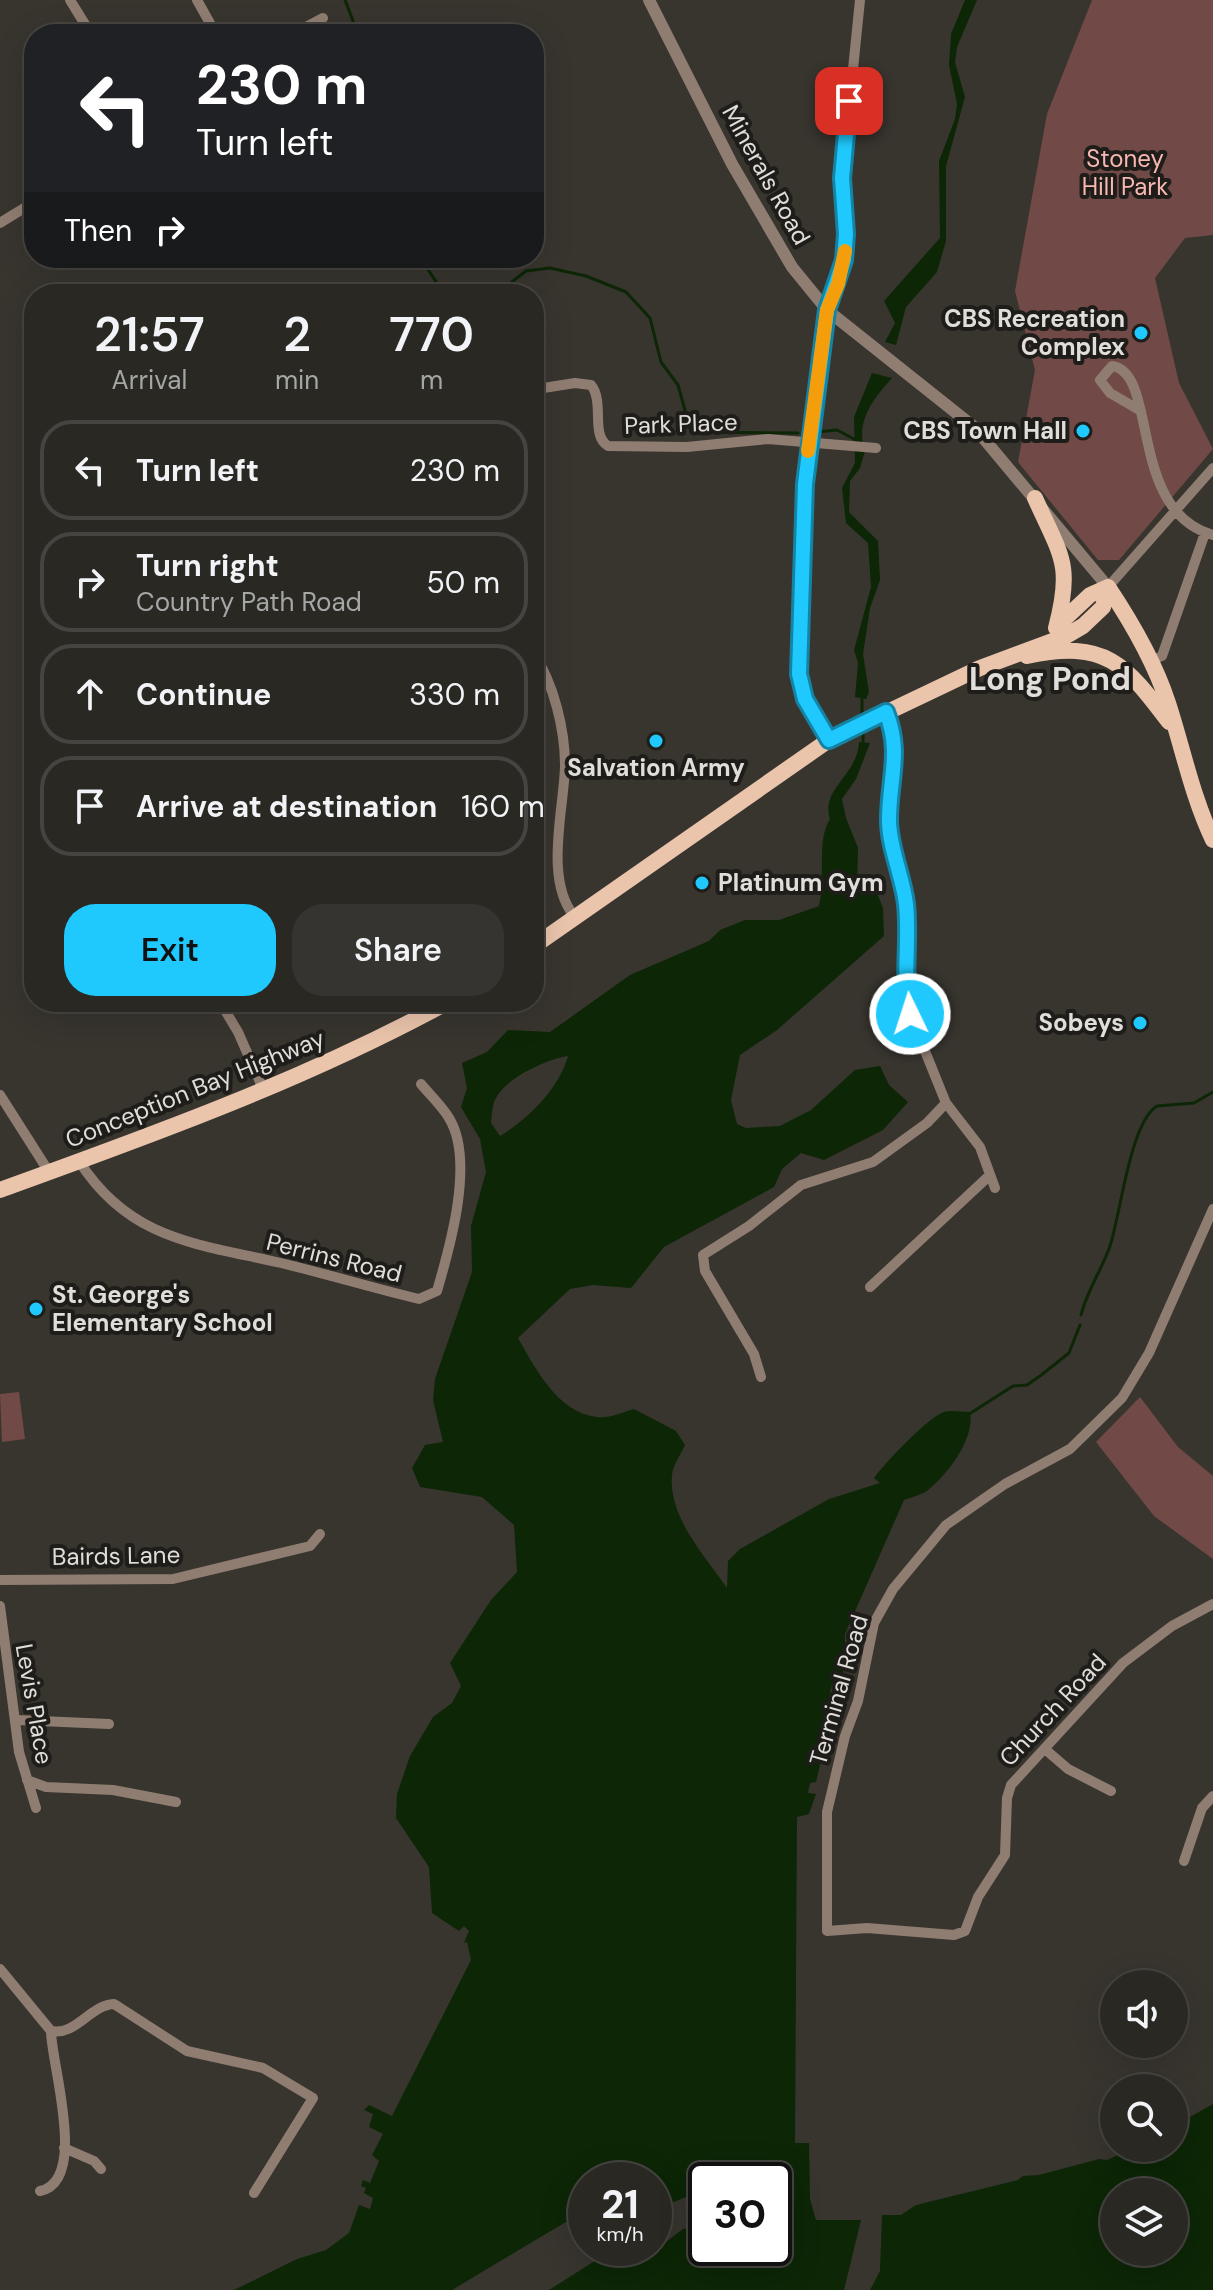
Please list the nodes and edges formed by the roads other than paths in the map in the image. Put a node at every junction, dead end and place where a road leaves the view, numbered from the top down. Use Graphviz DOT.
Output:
graph roads {
  1 [pos="70,0"];
  2 [pos="197,0"];
  3 [pos="649,0"];
  4 [pos="860,0"];
  5 [pos="323,18"];
  6 [pos="85,24"];
  7 [pos="210,24"];
  8 [pos="312,24"];
  9 [pos="24,208"];
  10 [pos="0,223"];
  11 [pos="827,310"];
  12 [pos="544,388"];
  13 [pos="1141,411"];
  14 [pos="809,442"];
  15 [pos="872,448"];
  16 [pos="1213,468"];
  17 [pos="1035,498"];
  18 [pos="1177,512"];
  19 [pos="1209,534"];
  20 [pos="1108,587"];
  21 [pos="1052,634"];
  22 [pos="1150,661"];
  23 [pos="991,664"];
  24 [pos="544,680"];
  25 [pos="883,714"];
  26 [pos="1176,731"];
  27 [pos="829,740"];
  28 [pos="1213,840"];
  29 [pos="574,916"];
  30 [pos="544,938"];
  31 [pos="226,1012"];
  32 [pos="429,1012"];
  33 [pos="421,1084"];
  34 [pos="264,1091"];
  35 [pos="0,1095"];
  36 [pos="946,1103"];
  37 [pos="79,1161"];
  38 [pos="49,1172"];
  39 [pos="990,1175"];
  40 [pos="995,1188"];
  41 [pos="0,1190"];
  42 [pos="1213,1209"];
  43 [pos="870,1287"];
  44 [pos="761,1377"];
  45 [pos="320,1534"];
  46 [pos="0,1580"];
  47 [pos="1213,1604"];
  48 [pos="0,1606"];
  49 [pos="17,1720"];
  50 [pos="109,1724"];
  51 [pos="1046,1750"];
  52 [pos="27,1780"];
  53 [pos="1111,1791"];
  54 [pos="1213,1796"];
  55 [pos="176,1802"];
  56 [pos="36,1808"];
  57 [pos="1184,1861"];
  58 [pos="827,1931"];
  59 [pos="0,1969"];
  60 [pos="51,2031"];
  61 [pos="64,2148"];
  62 [pos="101,2169"];
  63 [pos="40,2191"];
  64 [pos="254,2193"];
  1 -- 6 [label="street"];
  2 -- 7 [label="street"];
  3 -- 11 [label="street, Minerals Road"];
  4 -- 11 [label="street"];
  5 -- 8 [label="street"];
  9 -- 10 [label="street"];
  11 -- 14 [label="street"];
  11 -- 17 [label="street, Minerals Road"];
  12 -- 14 [label="street, Park Place"];
  13 -- 13 [label="street"];
  13 -- 18 [label="street"];
  14 -- 15 [label="street, Park Place"];
  14 -- 27 [label="street"];
  16 -- 18 [label="street"];
  17 -- 20 [label="street, Minerals Road"];
  17 -- 21 [label="main road"];
  18 -- 19 [label="street"];
  18 -- 20 [label="street"];
  19 -- 22 [label="street"];
  20 -- 21 [label="main road"];
  20 -- 22 [label="main road"];
  21 -- 23 [label="main road"];
  22 -- 26 [label="main road"];
  23 -- 25 [label="main road"];
  23 -- 26 [label="main road"];
  24 -- 29 [label="street"];
  25 -- 27 [label="main road"];
  25 -- 36 [label="street"];
  26 -- 28 [label="main road"];
  27 -- 29 [label="main road"];
  29 -- 30 [label="main road"];
  31 -- 34 [label="street"];
  32 -- 34 [label="main road, Conception Bay Highway"];
  33 -- 37 [label="street, Perrins Road"];
  34 -- 37 [label="main road, Conception Bay Highway"];
  35 -- 38 [label="street"];
  36 -- 39 [label="street"];
  36 -- 44 [label="street"];
  37 -- 38 [label="main road, Conception Bay Highway"];
  38 -- 41 [label="main road, Conception Bay Highway"];
  39 -- 40 [label="street"];
  39 -- 43 [label="street"];
  42 -- 58 [label="street, Terminal Road"];
  45 -- 46 [label="street, Bairds Lane"];
  47 -- 51 [label="street, Church Road"];
  48 -- 49 [label="street, Levis Place"];
  49 -- 50 [label="street"];
  49 -- 52 [label="street, Levis Place"];
  51 -- 53 [label="street"];
  51 -- 58 [label="street, Church Road"];
  52 -- 55 [label="street"];
  52 -- 56 [label="street, Levis Place"];
  54 -- 57 [label="street"];
  59 -- 60 [label="street"];
  60 -- 61 [label="street"];
  60 -- 64 [label="street"];
  61 -- 62 [label="street"];
  61 -- 63 [label="street"];
}
